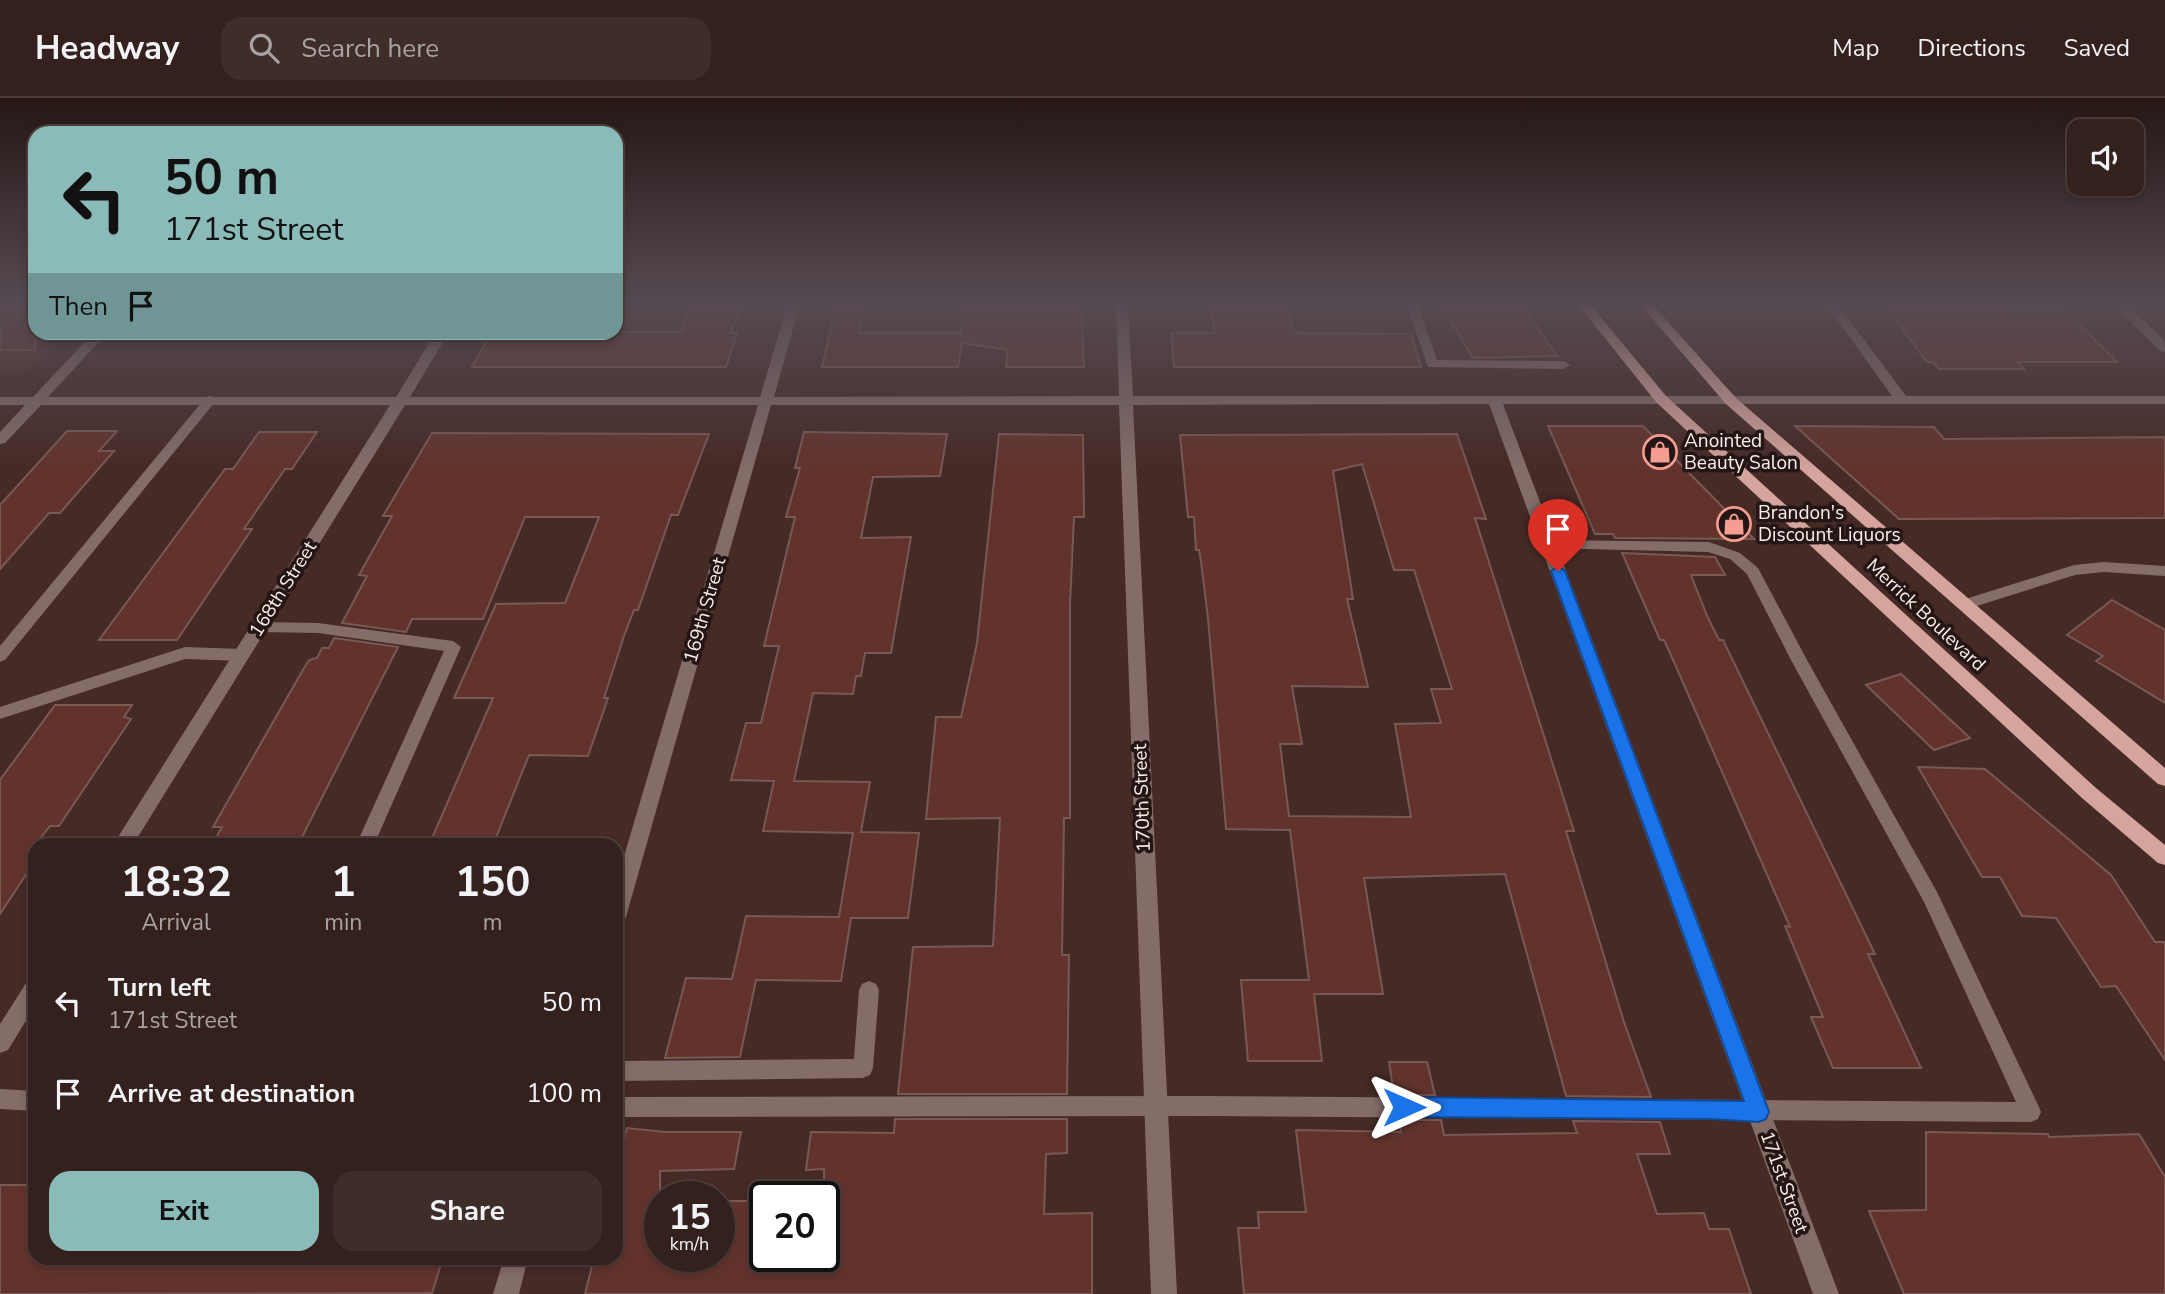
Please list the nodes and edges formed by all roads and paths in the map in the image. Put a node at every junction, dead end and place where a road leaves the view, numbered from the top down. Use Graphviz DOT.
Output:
graph roads {
  1 [pos="77,359"];
  2 [pos="426,359"];
  3 [pos="777,359"];
  4 [pos="1124,359"];
  5 [pos="1430,359"];
  6 [pos="1628,359"];
  7 [pos="1694,359"];
  8 [pos="1872,359"];
  9 [pos="1564,365"];
  10 [pos="401,399"];
  11 [pos="765,399"];
  12 [pos="1125,399"];
  13 [pos="210,400"];
  14 [pos="1494,400"];
  15 [pos="1661,400"];
  16 [pos="1902,400"];
  17 [pos="2165,400"];
  18 [pos="0,401"];
  19 [pos="37,401"];
  20 [pos="1731,401"];
  21 [pos="0,440"];
  22 [pos="1548,545"];
  23 [pos="2165,571"];
  24 [pos="1964,605"];
  25 [pos="260,627"];
  26 [pos="242,655"];
  27 [pos="0,656"];
  28 [pos="0,713"];
  29 [pos="2165,779"];
  30 [pos="127,838"];
  31 [pos="368,838"];
  32 [pos="2165,857"];
  33 [pos="623,893"];
  34 [pos="869,990"];
  35 [pos="28,997"];
  36 [pos="0,1043"];
  37 [pos="623,1071"];
  38 [pos="0,1099"];
  39 [pos="28,1101"];
  40 [pos="623,1107"];
  41 [pos="1156,1107"];
  42 [pos="1759,1112"];
  43 [pos="514,1265"];
  44 [pos="506,1294"];
  45 [pos="1164,1294"];
  46 [pos="1826,1294"];
  1 -- 19 [label="street"];
  2 -- 10 [label="street, 168th Street"];
  3 -- 11 [label="street, 169th Street"];
  4 -- 12 [label="street, 170th Street"];
  5 -- 9 [label="lane"];
  6 -- 15 [label="main road, Merrick Boulevard"];
  7 -- 20 [label="main road, Merrick Boulevard"];
  8 -- 16 [label="street"];
  10 -- 11 [label="street"];
  10 -- 13 [label="street"];
  10 -- 25 [label="street, 168th Street"];
  11 -- 12 [label="street"];
  11 -- 33 [label="street, 169th Street"];
  12 -- 14 [label="street"];
  12 -- 41 [label="street, 170th Street"];
  13 -- 19 [label="street"];
  13 -- 27 [label="lane"];
  14 -- 15 [label="street"];
  14 -- 22 [label="street, 171st Street"];
  15 -- 20 [label="street"];
  15 -- 32 [label="main road, Merrick Boulevard"];
  16 -- 17 [label="street"];
  16 -- 20 [label="street"];
  18 -- 19 [label="street"];
  19 -- 21 [label="street"];
  20 -- 24 [label="main road, Merrick Boulevard"];
  22 -- 42 [label="street, 171st Street"];
  22 -- 42 [label="lane"];
  23 -- 24 [label="lane"];
  24 -- 29 [label="main road, Merrick Boulevard"];
  25 -- 26 [label="street, 168th Street"];
  25 -- 31 [label="lane"];
  26 -- 28 [label="lane"];
  26 -- 30 [label="street, 168th Street"];
  34 -- 37 [label="lane"];
  35 -- 36 [label="street"];
  38 -- 39 [label="lane"];
  40 -- 41 [label="lane"];
  41 -- 42 [label="lane"];
  41 -- 45 [label="street, 170th Street"];
  42 -- 46 [label="street, 171st Street"];
  43 -- 44 [label="street"];
}
